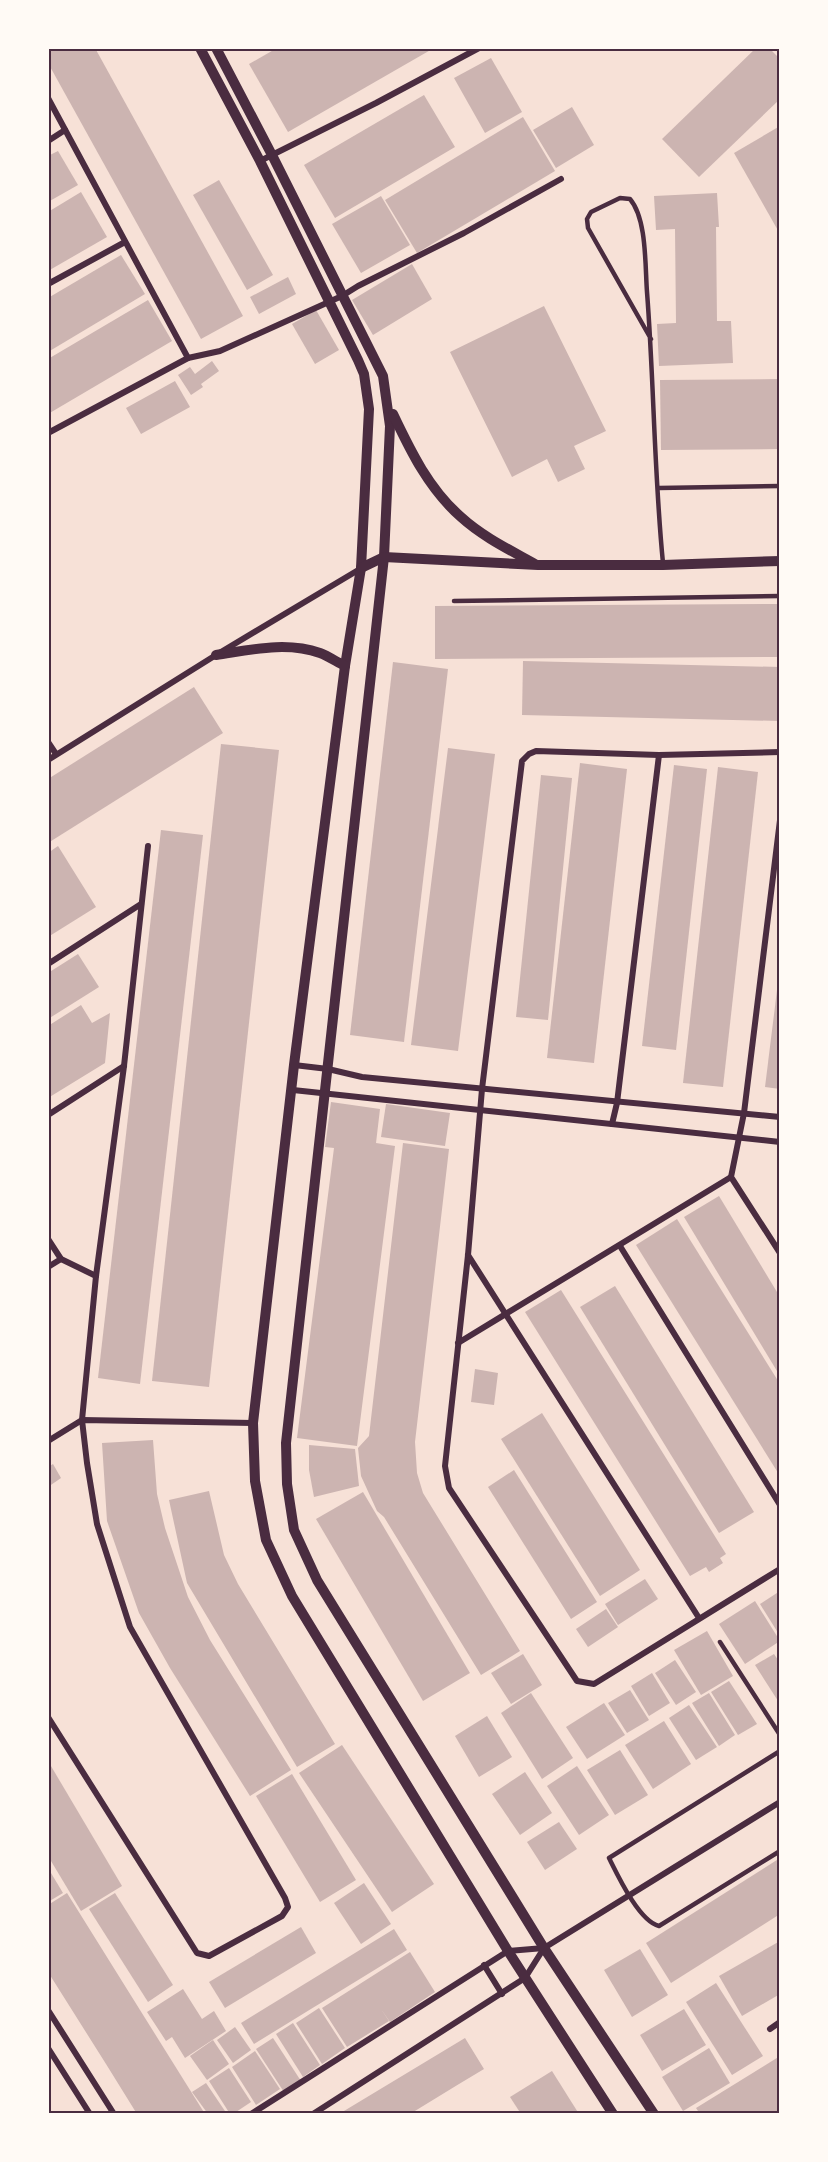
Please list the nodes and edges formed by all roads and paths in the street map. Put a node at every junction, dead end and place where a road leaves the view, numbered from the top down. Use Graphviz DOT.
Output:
graph roads {
  1 [pos="200,48"];
  2 [pos="216,48"];
  3 [pos="479,48"];
  4 [pos="48,98"];
  5 [pos="66,130"];
  6 [pos="48,141"];
  7 [pos="272,155"];
  8 [pos="260,161"];
  9 [pos="561,179"];
  10 [pos="126,242"];
  11 [pos="48,284"];
  12 [pos="342,296"];
  13 [pos="330,302"];
  14 [pos="651,339"];
  15 [pos="372,354"];
  16 [pos="188,358"];
  17 [pos="358,360"];
  18 [pos="387,403"];
  19 [pos="48,433"];
  20 [pos="780,486"];
  21 [pos="659,488"];
  22 [pos="384,557"];
  23 [pos="780,561"];
  24 [pos="538,565"];
  25 [pos="663,565"];
  26 [pos="361,568"];
  27 [pos="780,596"];
  28 [pos="454,601"];
  29 [pos="216,655"];
  30 [pos="345,666"];
  31 [pos="48,742"];
  32 [pos="780,752"];
  33 [pos="56,754"];
  34 [pos="658,754"];
  35 [pos="48,760"];
  36 [pos="780,820"];
  37 [pos="148,846"];
  38 [pos="141,904"];
  39 [pos="48,964"];
  40 [pos="294,1065"];
  41 [pos="124,1066"];
  42 [pos="328,1069"];
  43 [pos="482,1089"];
  44 [pos="293,1090"];
  45 [pos="326,1095"];
  46 [pos="617,1103"];
  47 [pos="480,1111"];
  48 [pos="744,1113"];
  49 [pos="48,1115"];
  50 [pos="780,1118"];
  51 [pos="612,1125"];
  52 [pos="739,1138"];
  53 [pos="780,1142"];
  54 [pos="731,1177"];
  55 [pos="48,1239"];
  56 [pos="620,1246"];
  57 [pos="780,1253"];
  58 [pos="468,1255"];
  59 [pos="61,1259"];
  60 [pos="48,1267"];
  61 [pos="96,1275"];
  62 [pos="506,1314"];
  63 [pos="458,1343"];
  64 [pos="82,1420"];
  65 [pos="253,1423"];
  66 [pos="48,1441"];
  67 [pos="780,1505"];
  68 [pos="780,1569"];
  69 [pos="699,1618"];
  70 [pos="720,1642"];
  71 [pos="48,1717"];
  72 [pos="780,1735"];
  73 [pos="780,1751"];
  74 [pos="780,1802"];
  75 [pos="780,1851"];
  76 [pos="628,1896"];
  77 [pos="544,1948"];
  78 [pos="508,1951"];
  79 [pos="484,1965"];
  80 [pos="525,1978"];
  81 [pos="502,1994"];
  82 [pos="48,2010"];
  83 [pos="780,2022"];
  84 [pos="770,2029"];
  85 [pos="48,2048"];
  86 [pos="90,2114"];
  87 [pos="114,2114"];
  88 [pos="251,2114"];
  89 [pos="313,2114"];
  90 [pos="613,2114"];
  91 [pos="654,2114"];
  1 -- 8 [label="street"];
  2 -- 7 [label="street"];
  3 -- 7 [label="street"];
  4 -- 5 [label="street"];
  5 -- 6 [label="street"];
  5 -- 10 [label="street"];
  7 -- 8 [label="street"];
  7 -- 12 [label="street"];
  8 -- 13 [label="street"];
  9 -- 12 [label="street"];
  10 -- 11 [label="street"];
  10 -- 16 [label="street"];
  12 -- 13 [label="street"];
  12 -- 15 [label="street"];
  13 -- 16 [label="street"];
  13 -- 17 [label="street"];
  14 -- 14 [label="lane"];
  14 -- 21 [label="lane"];
  15 -- 17 [label="street"];
  15 -- 18 [label="street"];
  16 -- 19 [label="street"];
  17 -- 26 [label="street"];
  18 -- 22 [label="street"];
  18 -- 24 [label="street"];
  20 -- 21 [label="lane"];
  21 -- 25 [label="lane"];
  22 -- 24 [label="street"];
  22 -- 26 [label="street"];
  22 -- 42 [label="street"];
  23 -- 25 [label="street"];
  24 -- 25 [label="street"];
  26 -- 29 [label="street"];
  26 -- 30 [label="street"];
  27 -- 28 [label="lane"];
  29 -- 30 [label="street"];
  29 -- 33 [label="street"];
  30 -- 40 [label="street"];
  31 -- 33 [label="street"];
  32 -- 34 [label="street"];
  33 -- 35 [label="street"];
  34 -- 43 [label="street"];
  34 -- 46 [label="street"];
  36 -- 48 [label="street"];
  37 -- 38 [label="street"];
  38 -- 39 [label="street"];
  38 -- 41 [label="street"];
  40 -- 42 [label="street"];
  40 -- 44 [label="street"];
  41 -- 49 [label="street"];
  41 -- 61 [label="street"];
  42 -- 43 [label="street"];
  42 -- 45 [label="street"];
  43 -- 46 [label="street"];
  43 -- 47 [label="street"];
  44 -- 45 [label="street"];
  44 -- 65 [label="street"];
  45 -- 47 [label="street"];
  45 -- 77 [label="street"];
  46 -- 48 [label="street"];
  46 -- 51 [label="street"];
  47 -- 51 [label="street"];
  47 -- 58 [label="street"];
  48 -- 50 [label="street"];
  48 -- 52 [label="street"];
  51 -- 52 [label="street"];
  52 -- 53 [label="street"];
  52 -- 54 [label="street"];
  54 -- 56 [label="street"];
  54 -- 57 [label="street"];
  55 -- 59 [label="street"];
  56 -- 62 [label="street"];
  56 -- 67 [label="street"];
  58 -- 62 [label="street"];
  58 -- 63 [label="street"];
  59 -- 60 [label="street"];
  59 -- 61 [label="street"];
  61 -- 64 [label="street"];
  62 -- 63 [label="street"];
  62 -- 69 [label="street"];
  63 -- 69 [label="street"];
  64 -- 65 [label="street"];
  64 -- 66 [label="street"];
  64 -- 71 [label="street"];
  65 -- 78 [label="street"];
  68 -- 69 [label="street"];
  70 -- 72 [label="lane"];
  73 -- 76 [label="lane"];
  74 -- 76 [label="street"];
  75 -- 76 [label="lane"];
  76 -- 77 [label="street"];
  77 -- 78 [label="street"];
  77 -- 80 [label="street"];
  77 -- 91 [label="street"];
  78 -- 79 [label="street"];
  78 -- 80 [label="street"];
  79 -- 81 [label="street"];
  79 -- 88 [label="street"];
  80 -- 81 [label="street"];
  80 -- 90 [label="street"];
  81 -- 89 [label="street"];
  82 -- 87 [label="street"];
  83 -- 84 [label="street"];
  85 -- 86 [label="street"];
}
